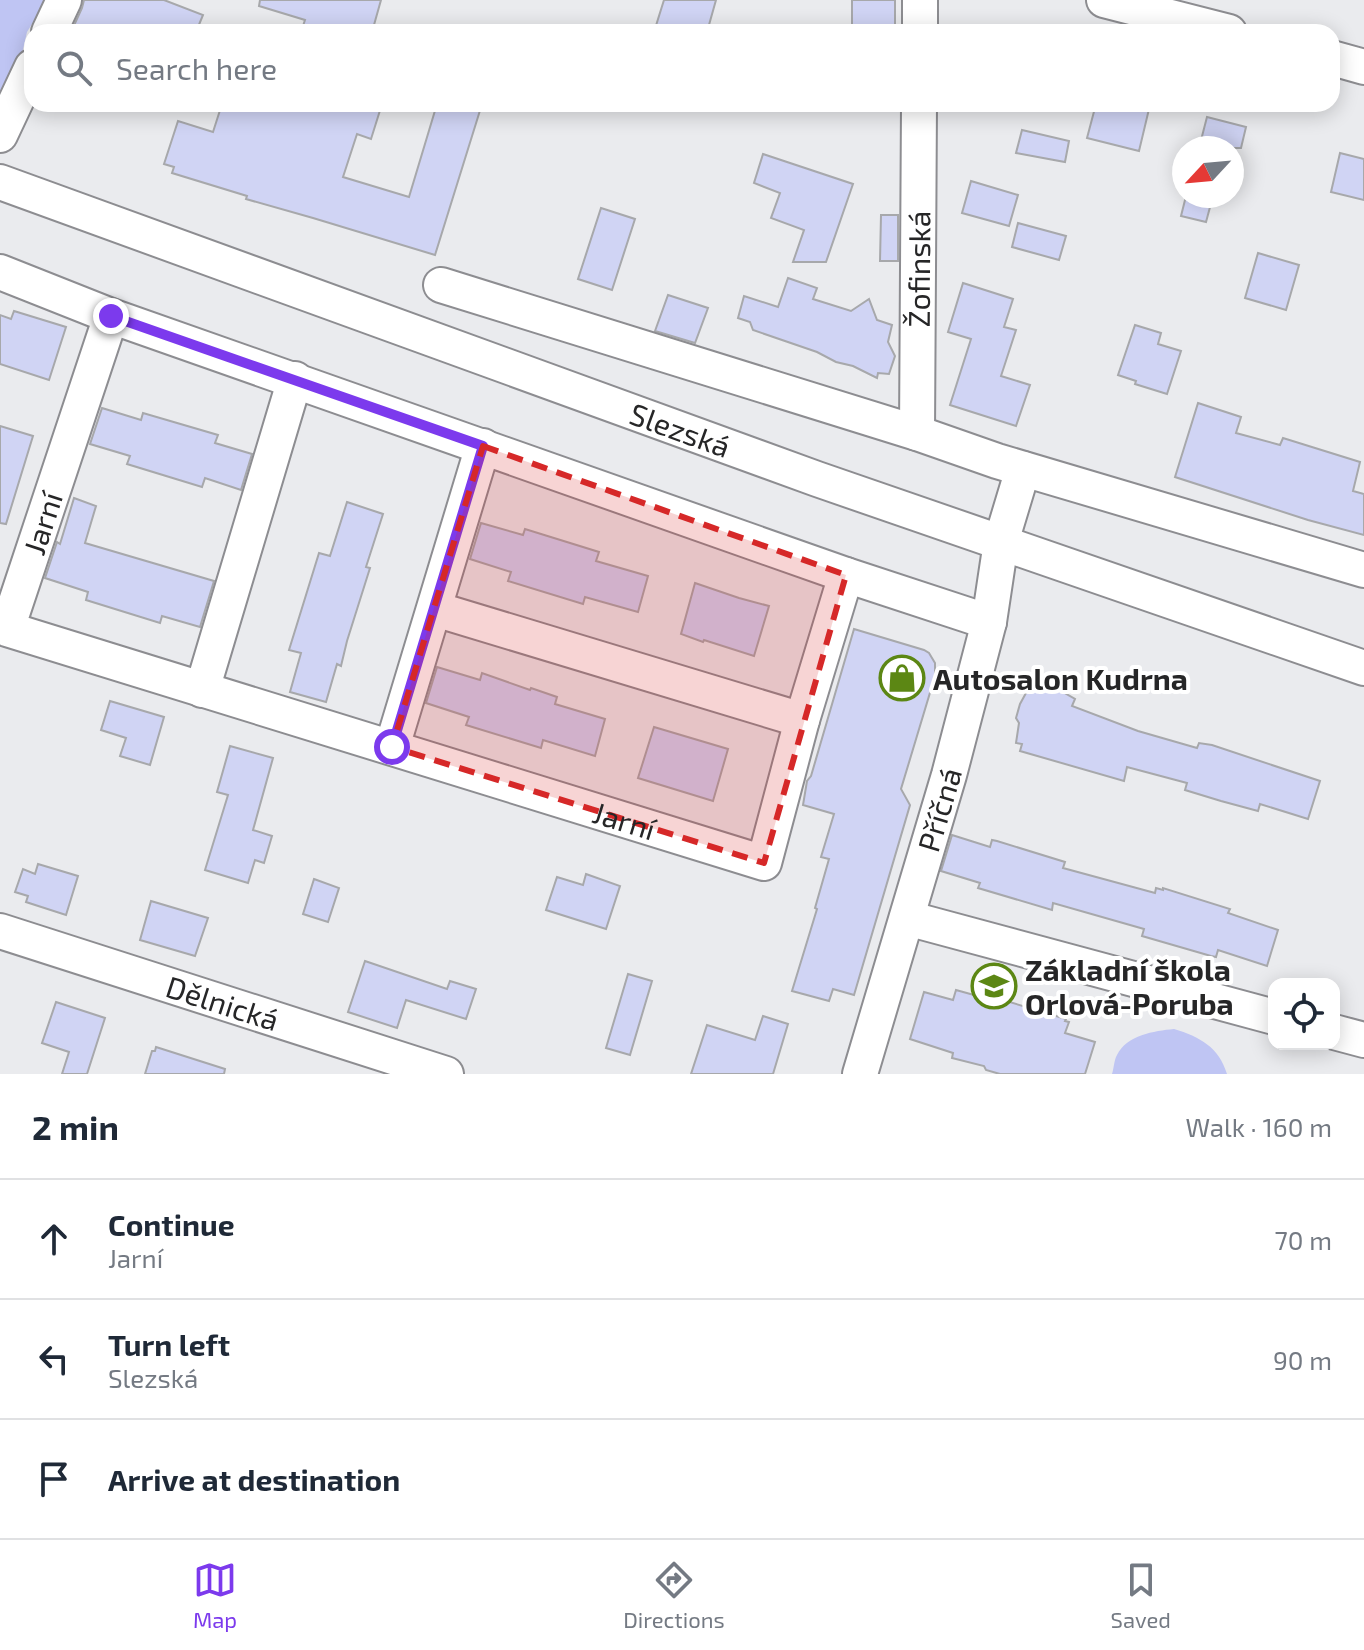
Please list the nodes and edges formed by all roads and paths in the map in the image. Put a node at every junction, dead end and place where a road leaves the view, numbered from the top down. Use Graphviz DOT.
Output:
graph roads {
  1 [pos="64,0"];
  2 [pos="920,0"];
  3 [pos="1104,0"];
  4 [pos="53,24"];
  5 [pos="920,24"];
  6 [pos="1198,24"];
  7 [pos="1340,60"];
  8 [pos="1364,67"];
  9 [pos="24,84"];
  10 [pos="919,112"];
  11 [pos="0,135"];
  12 [pos="5,184"];
  13 [pos="0,272"];
  14 [pos="441,285"];
  15 [pos="111,316"];
  16 [pos="295,379"];
  17 [pos="917,433"];
  18 [pos="483,446"];
  19 [pos="1023,469"];
  20 [pos="1001,542"];
  21 [pos="1364,570"];
  22 [pos="846,575"];
  23 [pos="435,609"];
  24 [pos="989,622"];
  25 [pos="1364,668"];
  26 [pos="202,690"];
  27 [pos="802,720"];
  28 [pos="392,747"];
  29 [pos="907,918"];
  30 [pos="0,931"];
  31 [pos="1268,1015"];
  32 [pos="1340,1034"];
  33 [pos="1364,1040"];
  34 [pos="446,1074"];
  35 [pos="860,1074"];
  1 -- 4 [label="street"];
  2 -- 5 [label="street"];
  3 -- 6 [label="street"];
  7 -- 8 [label="street"];
  9 -- 11 [label="street"];
  10 -- 17 [label="street, Žofinská"];
  12 -- 20 [label="street, Slezská"];
  13 -- 15 [label="street"];
  14 -- 17 [label="street"];
  15 -- 16 [label="street"];
  15 -- 26 [label="street, Jarní"];
  16 -- 18 [label="street"];
  16 -- 26 [label="street"];
  17 -- 19 [label="street"];
  18 -- 22 [label="street"];
  18 -- 23 [label="street"];
  19 -- 20 [label="street, Příčná"];
  19 -- 21 [label="street"];
  20 -- 24 [label="street, Příčná"];
  20 -- 25 [label="street, Slezská"];
  22 -- 24 [label="street"];
  22 -- 27 [label="street"];
  23 -- 27 [label="street"];
  23 -- 28 [label="street"];
  24 -- 29 [label="street, Příčná"];
  26 -- 28 [label="street, Jarní"];
  27 -- 28 [label="street, Jarní"];
  29 -- 31 [label="street"];
  29 -- 35 [label="street, Příčná"];
  30 -- 34 [label="street, Dělnická"];
  32 -- 33 [label="street"];
}
